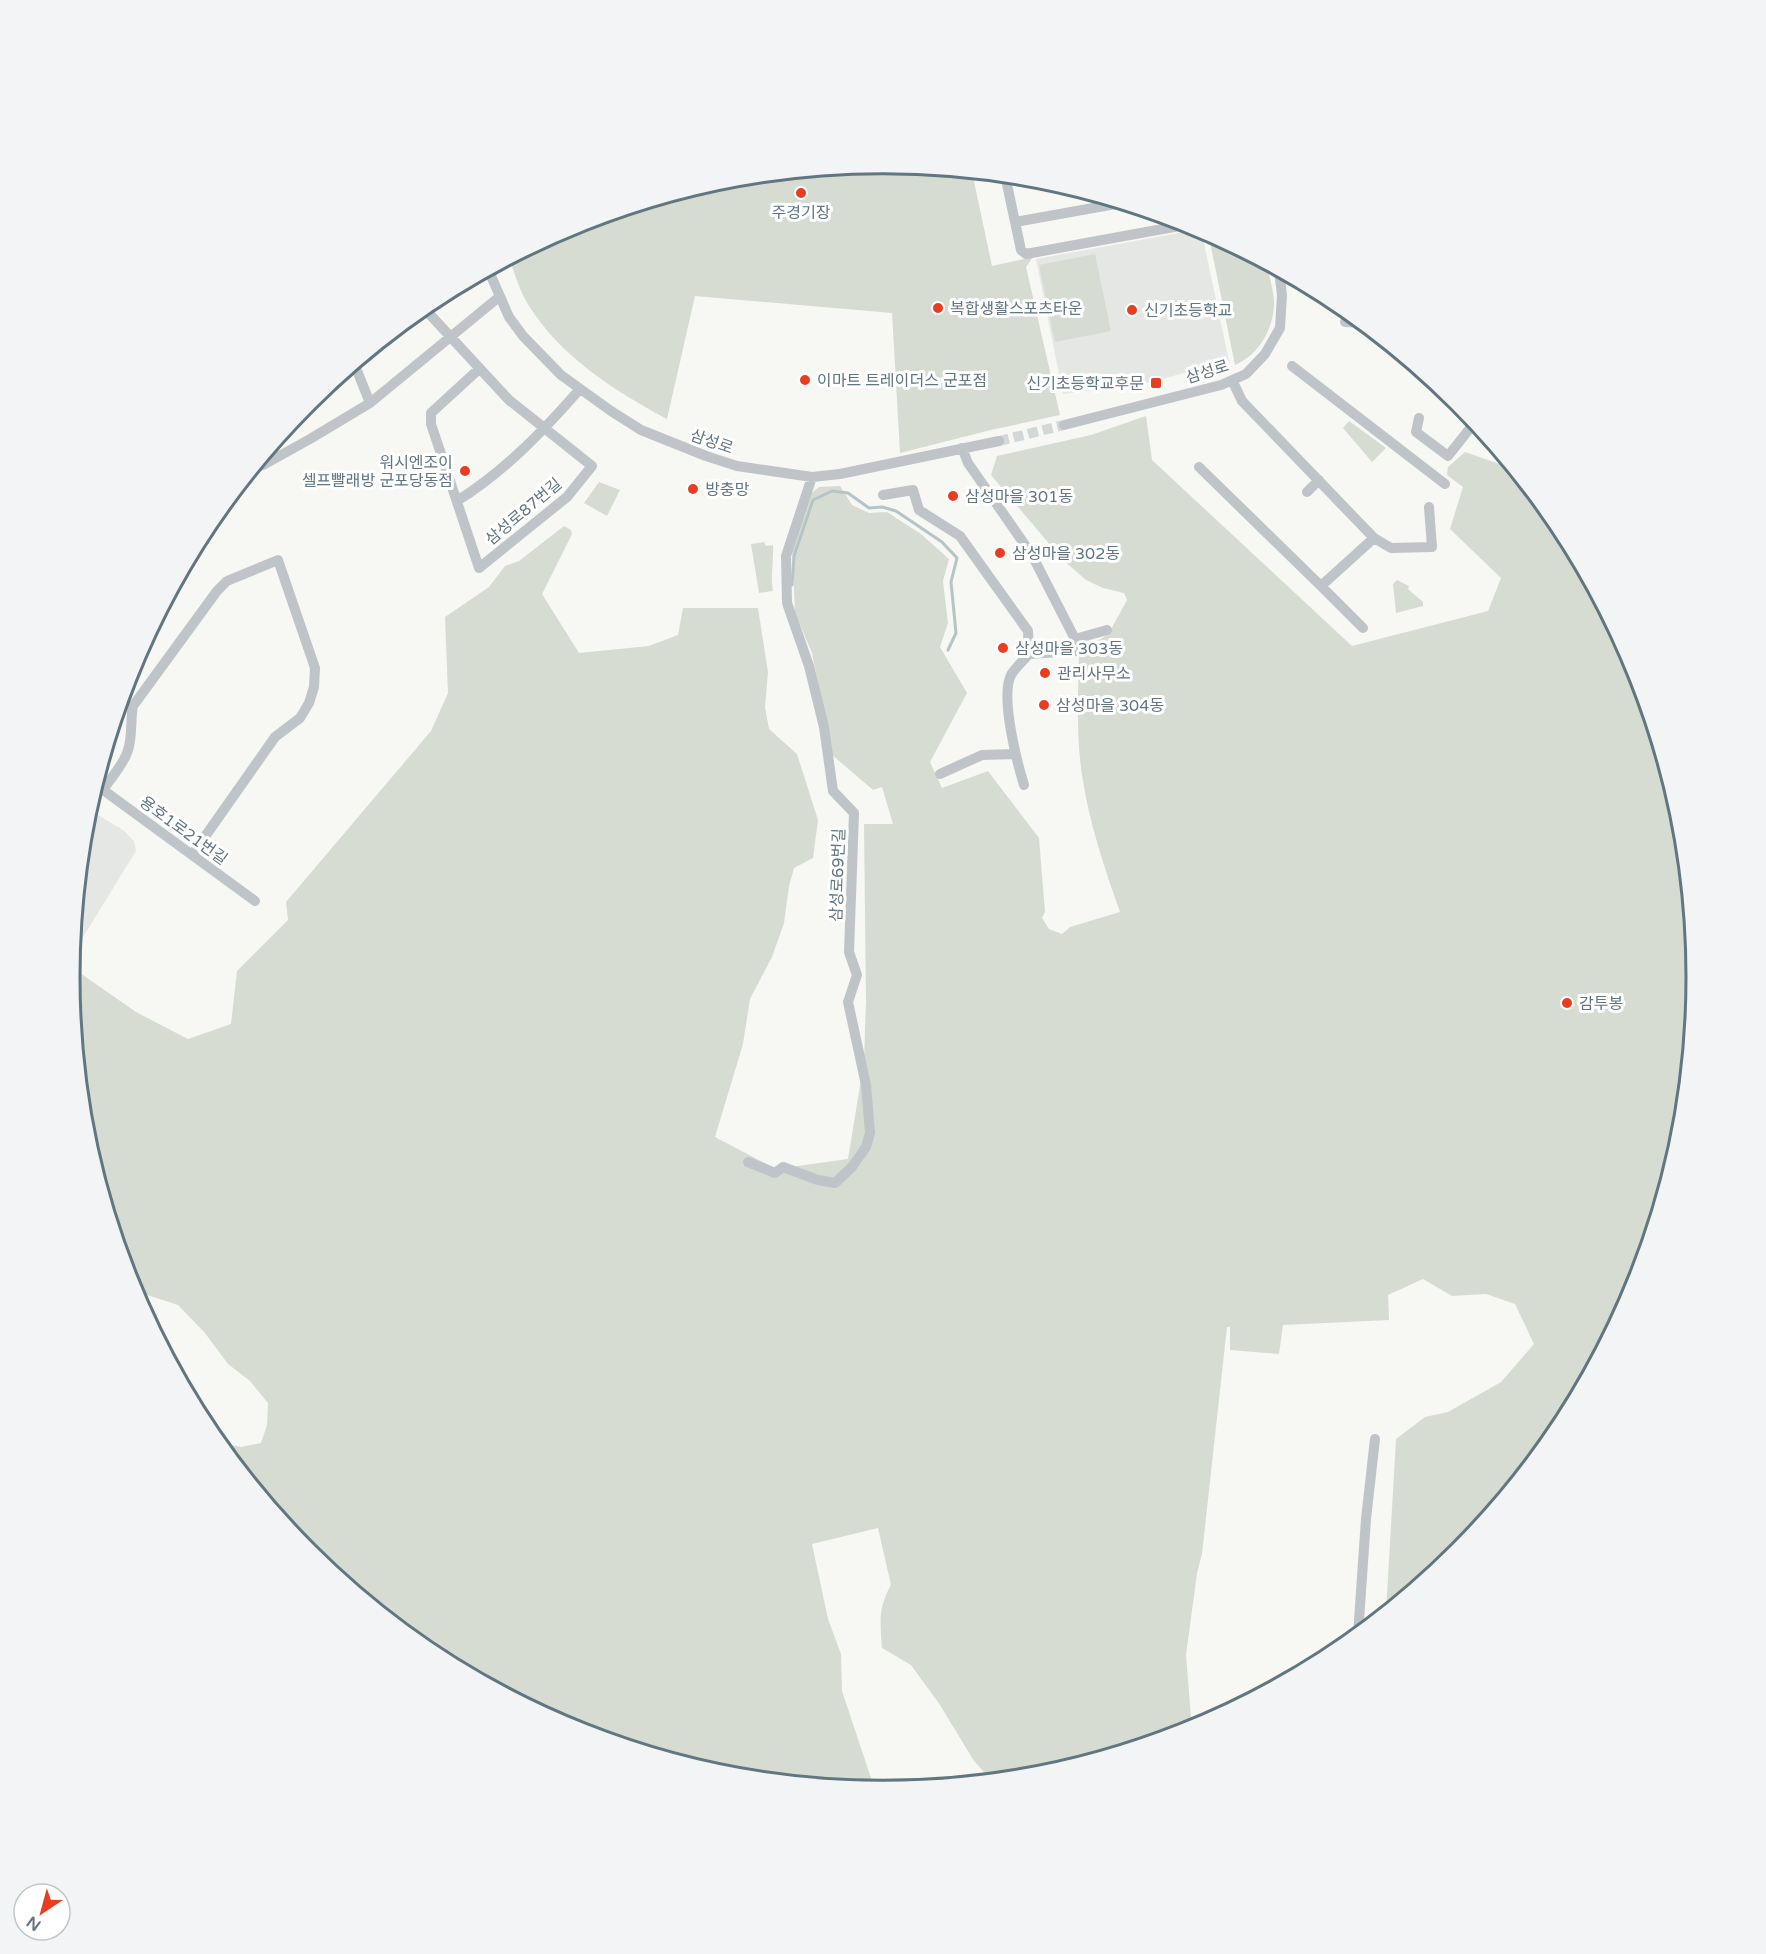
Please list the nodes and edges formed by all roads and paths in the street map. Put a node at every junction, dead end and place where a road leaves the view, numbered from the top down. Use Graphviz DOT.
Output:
graph roads {
  1 [pos="1007,183"];
  2 [pos="1106,206"];
  3 [pos="1015,222"];
  4 [pos="1171,228"];
  5 [pos="491,276"];
  6 [pos="1281,279"];
  7 [pos="500,297"];
  8 [pos="430,314"];
  9 [pos="451,336"];
  10 [pos="1292,366"];
  11 [pos="479,369"];
  12 [pos="357,370"];
  13 [pos="1232,380"];
  14 [pos="580,389"];
  15 [pos="370,403"];
  16 [pos="1419,418"];
  17 [pos="1064,425"];
  18 [pos="545,429"];
  19 [pos="1470,429"];
  20 [pos="999,441"];
  21 [pos="962,448"];
  22 [pos="272,456"];
  23 [pos="1199,466"];
  24 [pos="812,477"];
  25 [pos="1319,480"];
  26 [pos="1445,484"];
  27 [pos="1307,492"];
  28 [pos="883,495"];
  29 [pos="457,501"];
  30 [pos="1429,507"];
  31 [pos="1374,538"];
  32 [pos="1321,586"];
  33 [pos="1363,628"];
  34 [pos="1107,630"];
  35 [pos="1075,639"];
  36 [pos="1029,654"];
  37 [pos="1015,754"];
  38 [pos="940,774"];
  39 [pos="104,781"];
  40 [pos="1024,785"];
  41 [pos="102,789"];
  42 [pos="192,855"];
  43 [pos="255,901"];
  44 [pos="748,1162"];
  45 [pos="1375,1439"];
  46 [pos="1359,1624"];
  1 -- 3 [label="street"];
  2 -- 3 [label="street"];
  3 -- 4 [label="street"];
  5 -- 7 [label="street, 삼성로"];
  6 -- 13 [label="street, 삼성로"];
  7 -- 9 [label="street"];
  7 -- 14 [label="street, 삼성로"];
  8 -- 9 [label="street"];
  9 -- 11 [label="street"];
  9 -- 15 [label="street"];
  10 -- 26 [label="street"];
  11 -- 18 [label="street, 삼성로87번길"];
  11 -- 29 [label="street, 삼성로87번길"];
  12 -- 15 [label="street"];
  13 -- 17 [label="street, 삼성로"];
  13 -- 25 [label="street"];
  14 -- 18 [label="street"];
  14 -- 24 [label="street, 삼성로"];
  15 -- 22 [label="street"];
  16 -- 19 [label="street"];
  18 -- 29 [label="street"];
  18 -- 29 [label="street, 삼성로87번길"];
  20 -- 21 [label="street, 삼성로"];
  21 -- 24 [label="street, 삼성로"];
  21 -- 35 [label="street"];
  23 -- 32 [label="street"];
  24 -- 44 [label="street, 삼성로69번길"];
  25 -- 27 [label="street"];
  25 -- 31 [label="street"];
  28 -- 36 [label="street"];
  30 -- 31 [label="street"];
  31 -- 32 [label="street"];
  32 -- 33 [label="street"];
  34 -- 35 [label="street"];
  35 -- 36 [label="street"];
  36 -- 37 [label="street"];
  37 -- 38 [label="street"];
  37 -- 40 [label="street"];
  39 -- 42 [label="street"];
  41 -- 42 [label="street, 용호1로21번길"];
  42 -- 43 [label="street, 용호1로21번길"];
  45 -- 46 [label="street"];
}
